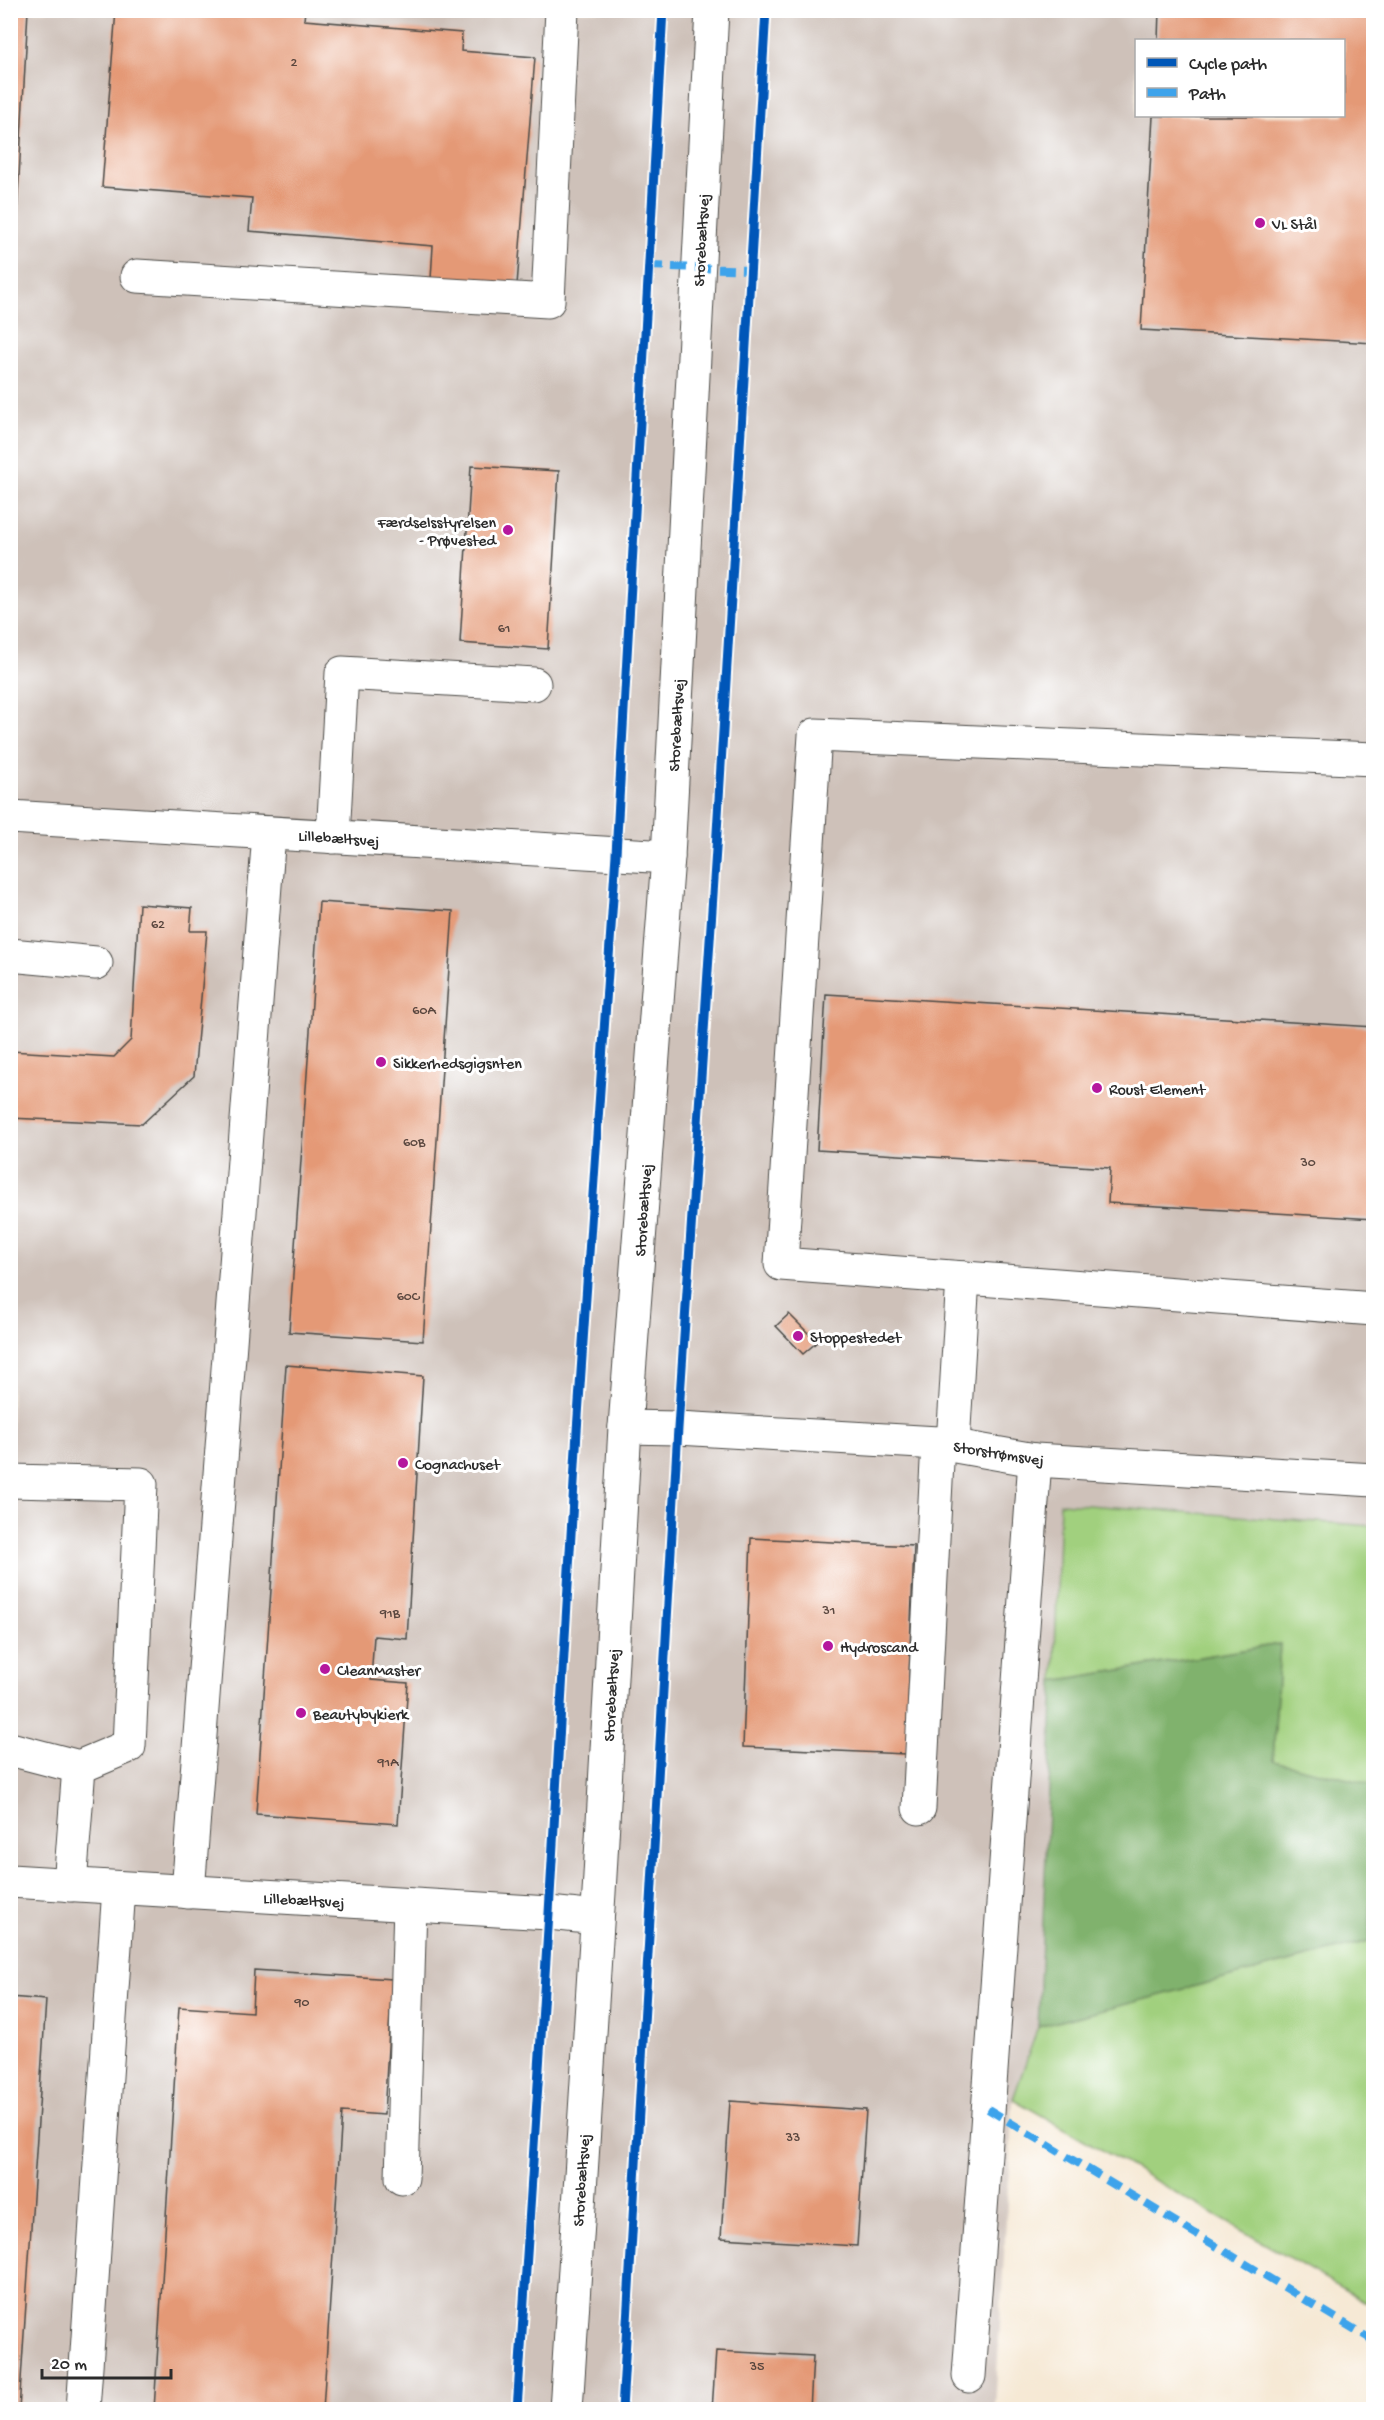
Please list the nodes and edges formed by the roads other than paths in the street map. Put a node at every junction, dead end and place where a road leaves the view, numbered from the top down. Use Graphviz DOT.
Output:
graph roads {
  1 [pos="562,10"];
  2 [pos="712,10"];
  3 [pos="137,276"];
  4 [pos="534,684"];
  5 [pos="1374,759"];
  6 [pos="10,817"];
  7 [pos="269,833"];
  8 [pos="333,837"];
  9 [pos="668,857"];
  10 [pos="10,955"];
  11 [pos="96,963"];
  12 [pos="963,1278"];
  13 [pos="1374,1309"];
  14 [pos="625,1427"];
  15 [pos="946,1444"];
  16 [pos="1035,1460"];
  17 [pos="10,1480"];
  18 [pos="1374,1480"];
  19 [pos="10,1749"];
  20 [pos="79,1767"];
  21 [pos="919,1808"];
  22 [pos="10,1881"];
  23 [pos="70,1885"];
  24 [pos="119,1888"];
  25 [pos="188,1892"];
  26 [pos="410,1905"];
  27 [pos="597,1918"];
  28 [pos="402,2178"];
  29 [pos="969,2376"];
  30 [pos="83,2409"];
  31 [pos="566,2409"];
  1 -- 3 [label="street"];
  2 -- 9 [label="street, Storebæltsvej"];
  4 -- 8 [label="street"];
  5 -- 12 [label="street"];
  6 -- 7 [label="street, Lillebæltsvej"];
  7 -- 8 [label="street, Lillebæltsvej"];
  7 -- 25 [label="street"];
  8 -- 9 [label="street, Lillebæltsvej"];
  9 -- 14 [label="street, Storebæltsvej"];
  10 -- 11 [label="street"];
  12 -- 13 [label="street"];
  12 -- 15 [label="street"];
  14 -- 15 [label="street, Storstrømsvej"];
  14 -- 27 [label="street, Storebæltsvej"];
  15 -- 16 [label="street, Storstrømsvej"];
  15 -- 21 [label="street"];
  16 -- 18 [label="street, Storstrømsvej"];
  16 -- 29 [label="street"];
  17 -- 20 [label="street"];
  19 -- 20 [label="street"];
  20 -- 23 [label="street"];
  22 -- 23 [label="street, Lillebæltsvej"];
  23 -- 24 [label="street, Lillebæltsvej"];
  24 -- 25 [label="street, Lillebæltsvej"];
  24 -- 30 [label="street"];
  25 -- 26 [label="street, Lillebæltsvej"];
  26 -- 27 [label="street, Lillebæltsvej"];
  26 -- 28 [label="street"];
  27 -- 31 [label="street, Storebæltsvej"];
}
